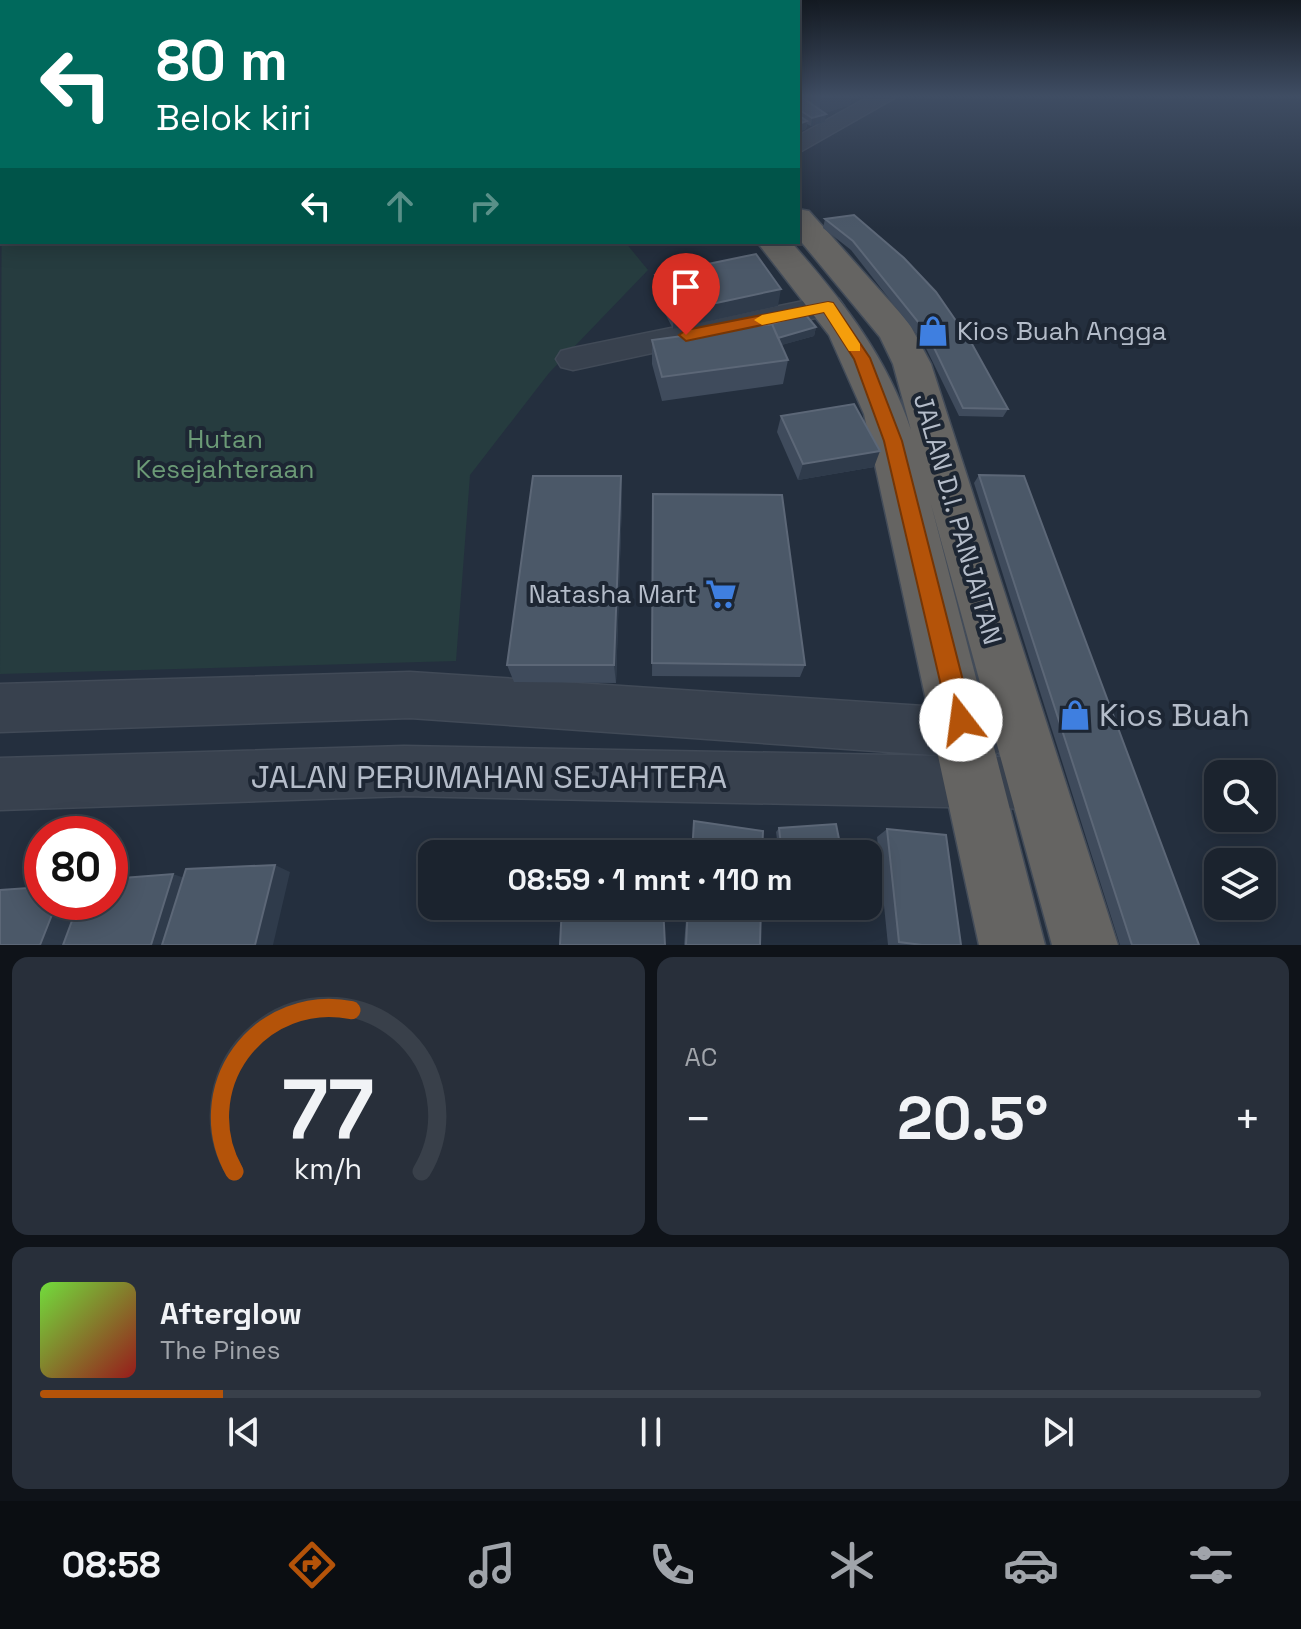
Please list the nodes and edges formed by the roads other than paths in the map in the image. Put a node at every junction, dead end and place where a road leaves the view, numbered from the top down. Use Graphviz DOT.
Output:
graph roads {
  1 [pos="800,220"];
  2 [pos="775,244"];
  3 [pos="828,306"];
  4 [pos="573,359"];
  5 [pos="0,708"];
  6 [pos="965,733"];
  7 [pos="1030,760"];
  8 [pos="977,782"];
  9 [pos="0,784"];
  10 [pos="1012,945"];
  11 [pos="1085,945"];
  1 -- 7 [label="highway, JALAN D.I. PANJAITAN"];
  2 -- 3 [label="highway"];
  3 -- 4 [label="street"];
  3 -- 6 [label="highway"];
  5 -- 6 [label="street"];
  6 -- 7 [label="street"];
  6 -- 8 [label="highway"];
  7 -- 8 [label="street, JALAN PERUMAHAN SEJAHTERA"];
  7 -- 11 [label="highway, JALAN D.I. PANJAITAN"];
  8 -- 9 [label="street, JALAN PERUMAHAN SEJAHTERA"];
  8 -- 10 [label="highway"];
}
